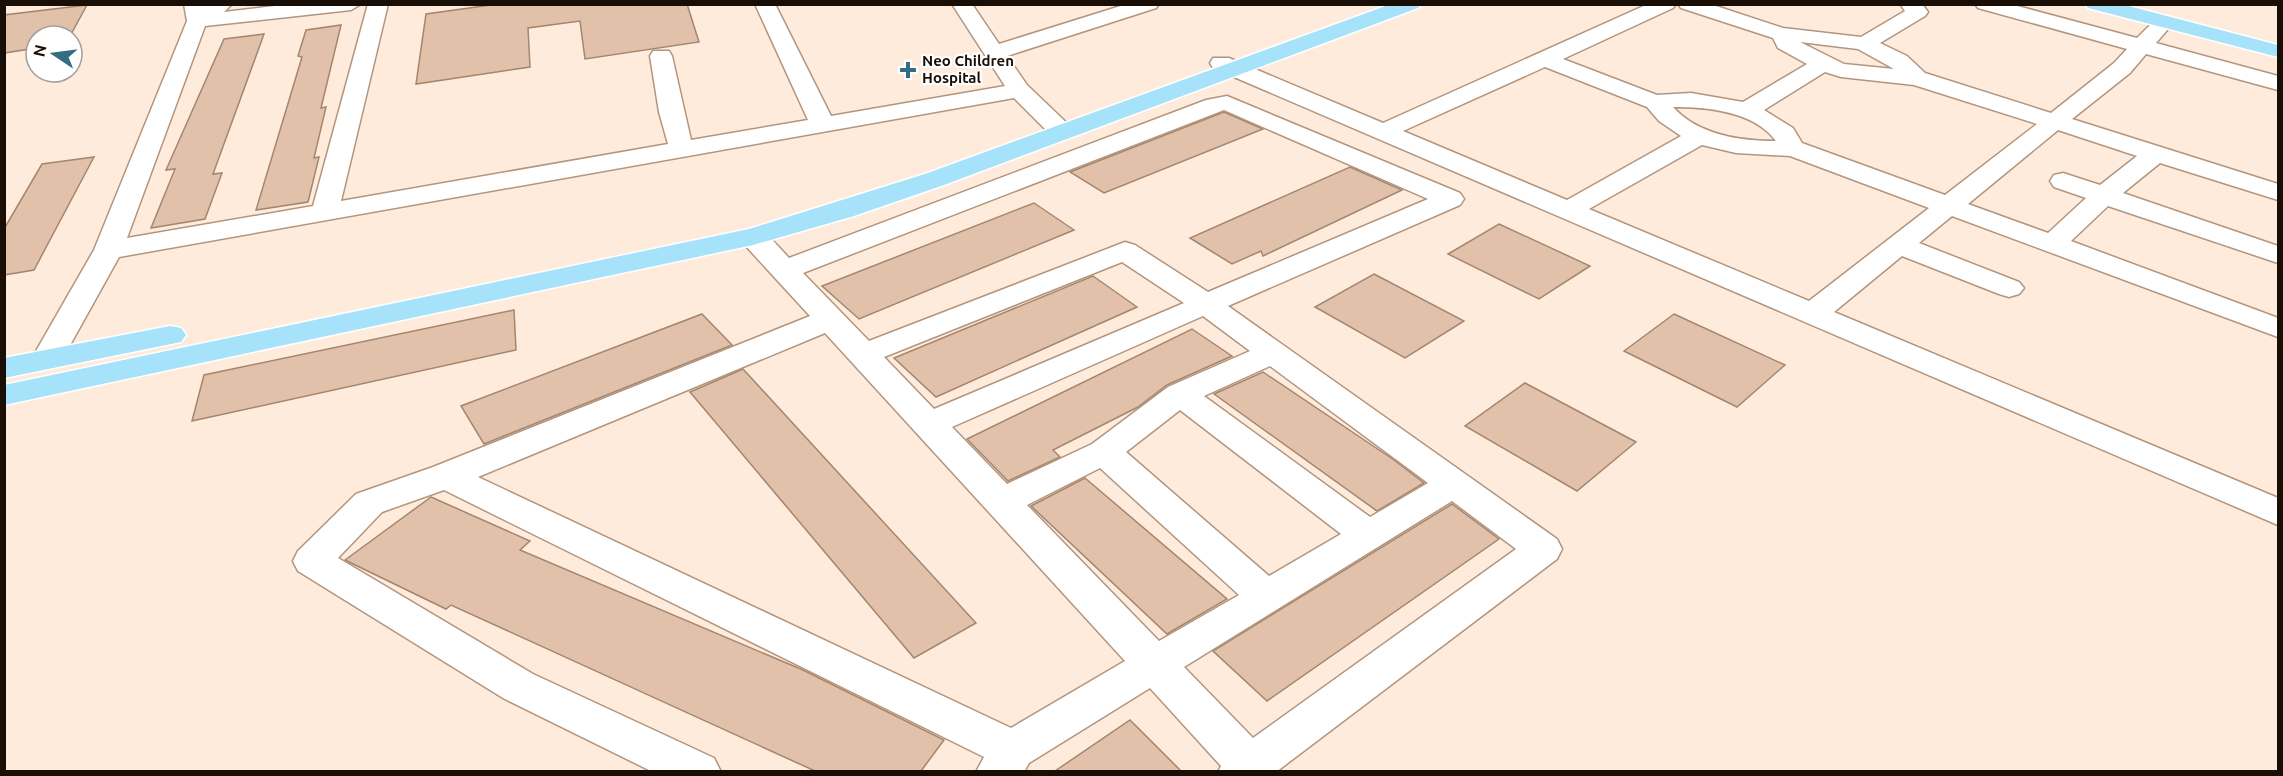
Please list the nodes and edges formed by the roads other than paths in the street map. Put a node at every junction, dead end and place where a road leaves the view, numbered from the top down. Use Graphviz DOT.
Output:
graph roads {
  1 [pos="222,4"];
  2 [pos="351,4"];
  3 [pos="378,4"];
  4 [pos="765,4"];
  5 [pos="962,4"];
  6 [pos="1149,4"];
  7 [pos="1382,4"];
  8 [pos="1411,4"];
  9 [pos="1666,4"];
  10 [pos="1688,4"];
  11 [pos="1910,4"];
  12 [pos="1985,4"];
  13 [pos="2096,4"];
  14 [pos="2149,4"];
  15 [pos="316,7"];
  16 [pos="196,13"];
  17 [pos="2164,22"];
  18 [pos="1781,34"];
  19 [pos="2278,37"];
  20 [pos="1864,44"];
  21 [pos="2142,45"];
  22 [pos="2278,51"];
  23 [pos="994,53"];
  24 [pos="661,56"];
  25 [pos="1544,60"];
  26 [pos="1823,64"];
  27 [pos="1229,66"];
  28 [pos="1917,78"];
  29 [pos="2278,82"];
  30 [pos="1019,90"];
  31 [pos="1655,102"];
  32 [pos="1745,111"];
  33 [pos="2054,122"];
  34 [pos="824,125"];
  35 [pos="1057,128"];
  36 [pos="1384,131"];
  37 [pos="1700,136"];
  38 [pos="1792,148"];
  39 [pos="681,150"];
  40 [pos="2156,153"];
  41 [pos="2190,164"];
  42 [pos="1470,168"];
  43 [pos="2278,173"];
  44 [pos="2063,181"];
  45 [pos="1436,192"];
  46 [pos="2278,192"];
  47 [pos="2103,196"];
  48 [pos="1948,206"];
  49 [pos="1568,210"];
  50 [pos="325,213"];
  51 [pos="753,237"];
  52 [pos="1899,245"];
  53 [pos="2051,245"];
  54 [pos="108,250"];
  55 [pos="2278,255"];
  56 [pos="784,270"];
  57 [pos="2009,288"];
  58 [pos="1206,304"];
  59 [pos="1812,314"];
  60 [pos="831,319"];
  61 [pos="2278,328"];
  62 [pos="1272,353"];
  63 [pos="863,354"];
  64 [pos="48,358"];
  65 [pos="4,368"];
  66 [pos="1180,394"];
  67 [pos="4,395"];
  68 [pos="928,424"];
  69 [pos="1104,452"];
  70 [pos="446,476"];
  71 [pos="1454,484"];
  72 [pos="1002,502"];
  73 [pos="2278,513"];
  74 [pos="1369,536"];
  75 [pos="1267,597"];
  76 [pos="1154,664"];
  77 [pos="1006,761"];
  78 [pos="1245,768"];
  79 [pos="698,771"];
  1 -- 16 [label="street"];
  2 -- 15 [label="street"];
  3 -- 50 [label="street"];
  4 -- 34 [label="street"];
  5 -- 23 [label="street"];
  6 -- 23 [label="street"];
  7 -- 27 [label="main road"];
  8 -- 27 [label="main road"];
  9 -- 25 [label="street"];
  10 -- 18 [label="street"];
  11 -- 20 [label="street"];
  12 -- 21 [label="street"];
  13 -- 17 [label="main road"];
  14 -- 19 [label="main road"];
  15 -- 16 [label="street"];
  16 -- 54 [label="street"];
  17 -- 21 [label="street"];
  17 -- 22 [label="main road"];
  18 -- 20 [label="street"];
  18 -- 26 [label="street"];
  20 -- 28 [label="street"];
  21 -- 29 [label="street"];
  21 -- 33 [label="street"];
  23 -- 30 [label="street"];
  24 -- 39 [label="street"];
  25 -- 31 [label="street"];
  25 -- 36 [label="street"];
  26 -- 28 [label="street"];
  26 -- 32 [label="street"];
  27 -- 35 [label="main road"];
  27 -- 36 [label="street"];
  28 -- 33 [label="street"];
  30 -- 34 [label="street"];
  30 -- 35 [label="street"];
  31 -- 32 [label="street"];
  31 -- 37 [label="street"];
  32 -- 38 [label="street"];
  33 -- 40 [label="street"];
  33 -- 48 [label="street"];
  34 -- 39 [label="street"];
  35 -- 51 [label="main road"];
  35 -- 64 [label="main road"];
  36 -- 42 [label="street"];
  37 -- 38 [label="street"];
  37 -- 49 [label="street"];
  38 -- 48 [label="street"];
  39 -- 50 [label="street"];
  40 -- 41 [label="street"];
  40 -- 47 [label="street"];
  41 -- 43 [label="street"];
  41 -- 46 [label="street"];
  42 -- 45 [label="street"];
  42 -- 49 [label="street"];
  44 -- 47 [label="street"];
  45 -- 56 [label="street"];
  45 -- 58 [label="street"];
  47 -- 53 [label="street"];
  47 -- 55 [label="street"];
  48 -- 52 [label="street"];
  48 -- 53 [label="street"];
  49 -- 59 [label="street"];
  50 -- 54 [label="street"];
  51 -- 56 [label="street"];
  51 -- 67 [label="main road"];
  52 -- 57 [label="street"];
  52 -- 59 [label="street"];
  53 -- 61 [label="street"];
  54 -- 64 [label="street"];
  56 -- 60 [label="street"];
  58 -- 62 [label="street"];
  58 -- 63 [label="street"];
  58 -- 68 [label="street"];
  59 -- 73 [label="street"];
  60 -- 63 [label="street"];
  60 -- 70 [label="street"];
  62 -- 66 [label="street"];
  62 -- 71 [label="street"];
  63 -- 68 [label="street"];
  64 -- 65 [label="main road"];
  66 -- 69 [label="street"];
  66 -- 74 [label="street"];
  68 -- 72 [label="street"];
  69 -- 72 [label="street"];
  69 -- 75 [label="street"];
  70 -- 77 [label="street"];
  70 -- 79 [label="street"];
  71 -- 74 [label="street"];
  71 -- 78 [label="street"];
  72 -- 76 [label="street"];
  74 -- 75 [label="street"];
  75 -- 76 [label="street"];
  76 -- 77 [label="street"];
  76 -- 78 [label="street"];
}
